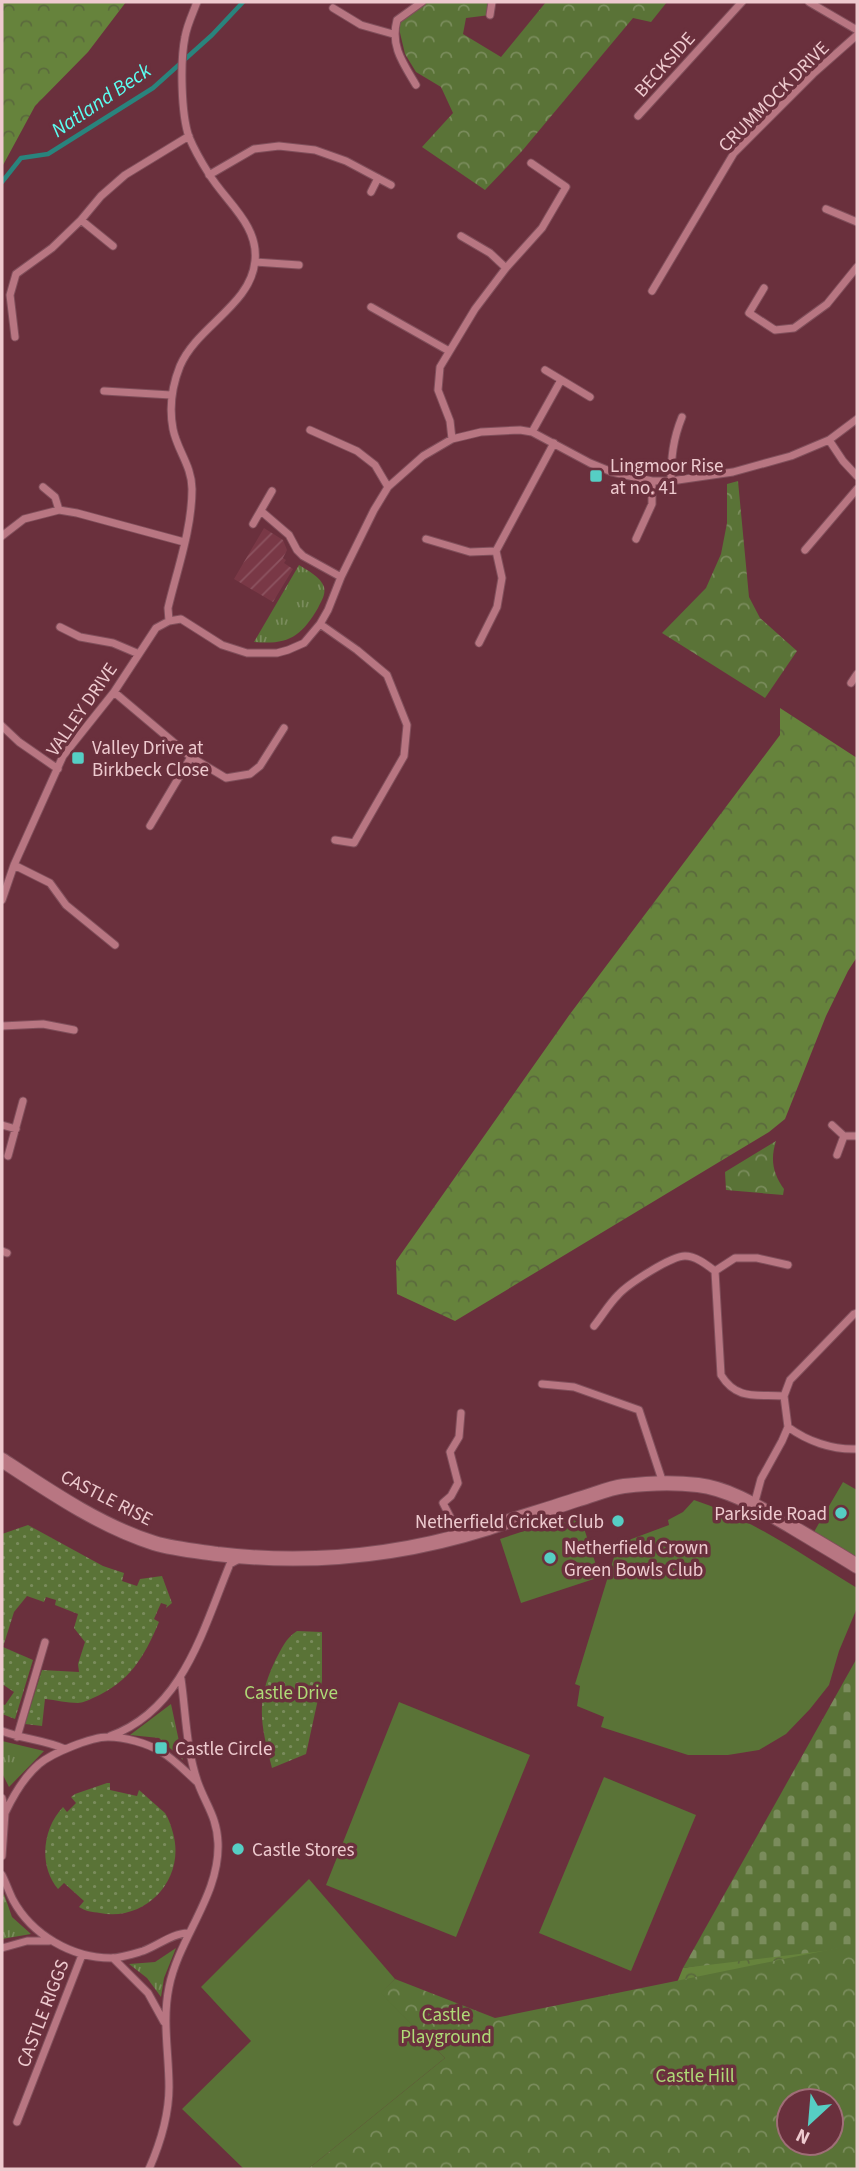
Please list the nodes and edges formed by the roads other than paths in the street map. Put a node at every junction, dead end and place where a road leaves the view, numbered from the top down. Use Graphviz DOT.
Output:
graph roads {
  1 [pos="197,2"];
  2 [pos="422,2"];
  3 [pos="492,2"];
  4 [pos="741,2"];
  5 [pos="809,2"];
  6 [pos="832,2"];
  7 [pos="333,8"];
  8 [pos="824,10"];
  9 [pos="490,15"];
  10 [pos="857,33"];
  11 [pos="393,34"];
  12 [pos="416,85"];
  13 [pos="638,116"];
  14 [pos="189,136"];
  15 [pos="531,163"];
  16 [pos="209,175"];
  17 [pos="378,178"];
  18 [pos="391,185"];
  19 [pos="371,192"];
  20 [pos="826,209"];
  21 [pos="81,220"];
  22 [pos="857,222"];
  23 [pos="461,236"];
  24 [pos="113,246"];
  25 [pos="256,262"];
  26 [pos="299,265"];
  27 [pos="857,267"];
  28 [pos="506,268"];
  29 [pos="764,288"];
  30 [pos="652,291"];
  31 [pos="371,307"];
  32 [pos="15,337"];
  33 [pos="449,351"];
  34 [pos="545,370"];
  35 [pos="561,380"];
  36 [pos="104,391"];
  37 [pos="171,395"];
  38 [pos="590,397"];
  39 [pos="682,417"];
  40 [pos="857,419"];
  41 [pos="310,430"];
  42 [pos="532,432"];
  43 [pos="452,439"];
  44 [pos="829,440"];
  45 [pos="554,443"];
  46 [pos="857,476"];
  47 [pos="652,481"];
  48 [pos="671,481"];
  49 [pos="43,487"];
  50 [pos="388,487"];
  51 [pos="857,489"];
  52 [pos="272,491"];
  53 [pos="58,510"];
  54 [pos="261,511"];
  55 [pos="253,524"];
  56 [pos="2,536"];
  57 [pos="426,539"];
  58 [pos="636,539"];
  59 [pos="184,541"];
  60 [pos="805,550"];
  61 [pos="496,551"];
  62 [pos="341,577"];
  63 [pos="169,621"];
  64 [pos="320,624"];
  65 [pos="60,627"];
  66 [pos="479,643"];
  67 [pos="138,653"];
  68 [pos="857,674"];
  69 [pos="851,683"];
  70 [pos="114,692"];
  71 [pos="2,726"];
  72 [pos="284,728"];
  73 [pos="191,757"];
  74 [pos="58,769"];
  75 [pos="150,826"];
  76 [pos="335,840"];
  77 [pos="14,865"];
  78 [pos="2,900"];
  79 [pos="116,945"];
  80 [pos="2,1026"];
  81 [pos="74,1030"];
  82 [pos="23,1101"];
  83 [pos="2,1125"];
  84 [pos="832,1125"];
  85 [pos="16,1129"];
  86 [pos="844,1136"];
  87 [pos="857,1136"];
  88 [pos="837,1155"];
  89 [pos="8,1156"];
  90 [pos="788,1265"];
  91 [pos="715,1271"];
  92 [pos="857,1313"];
  93 [pos="594,1326"];
  94 [pos="542,1384"];
  95 [pos="784,1396"];
  96 [pos="461,1413"];
  97 [pos="788,1427"];
  98 [pos="857,1449"];
  99 [pos="2,1460"];
  100 [pos="663,1483"];
  101 [pos="754,1505"];
  102 [pos="460,1537"];
  103 [pos="242,1557"];
  104 [pos="857,1566"];
  105 [pos="45,1642"];
  106 [pos="181,1679"];
  107 [pos="2,1731"];
  108 [pos="17,1737"];
  109 [pos="106,1737"];
  110 [pos="65,1749"];
  111 [pos="198,1783"];
  112 [pos="2,1798"];
  113 [pos="5,1813"];
  114 [pos="2,1856"];
  115 [pos="2,1875"];
  116 [pos="188,1933"];
  117 [pos="50,1941"];
  118 [pos="2,1948"];
  119 [pos="82,1955"];
  120 [pos="113,1958"];
  121 [pos="165,2023"];
  122 [pos="17,2122"];
  123 [pos="149,2169"];
  1 -- 14 [label="street"];
  2 -- 11 [label="street"];
  3 -- 9 [label="street"];
  4 -- 13 [label="street, BECKSIDE"];
  5 -- 8 [label="street"];
  6 -- 8 [label="street"];
  7 -- 11 [label="street"];
  8 -- 10 [label="street"];
  10 -- 30 [label="street, CRUMMOCK DRIVE"];
  11 -- 12 [label="street"];
  14 -- 16 [label="street"];
  14 -- 21 [label="street"];
  15 -- 28 [label="street"];
  16 -- 17 [label="street"];
  16 -- 25 [label="street"];
  17 -- 18 [label="street"];
  17 -- 19 [label="street"];
  20 -- 22 [label="street"];
  21 -- 24 [label="street"];
  21 -- 32 [label="street"];
  23 -- 28 [label="street"];
  25 -- 26 [label="street"];
  25 -- 37 [label="street"];
  27 -- 29 [label="street"];
  28 -- 33 [label="street"];
  31 -- 33 [label="street"];
  33 -- 43 [label="street"];
  34 -- 35 [label="street"];
  35 -- 38 [label="street"];
  35 -- 42 [label="street"];
  36 -- 37 [label="street"];
  37 -- 59 [label="street"];
  39 -- 48 [label="street"];
  40 -- 44 [label="street"];
  41 -- 50 [label="street"];
  42 -- 43 [label="street"];
  42 -- 45 [label="street"];
  43 -- 50 [label="street"];
  44 -- 46 [label="street"];
  44 -- 48 [label="street"];
  45 -- 47 [label="street"];
  45 -- 61 [label="street"];
  47 -- 48 [label="street"];
  47 -- 58 [label="street"];
  49 -- 53 [label="street"];
  50 -- 62 [label="street"];
  51 -- 60 [label="street"];
  52 -- 54 [label="street"];
  53 -- 56 [label="street"];
  53 -- 59 [label="street"];
  54 -- 55 [label="street"];
  54 -- 62 [label="street"];
  57 -- 61 [label="street"];
  59 -- 63 [label="street"];
  61 -- 66 [label="street"];
  62 -- 64 [label="street"];
  63 -- 64 [label="street"];
  63 -- 67 [label="street, VALLEY DRIVE"];
  64 -- 76 [label="street"];
  65 -- 67 [label="street, VALLEY DRIVE"];
  67 -- 70 [label="street, VALLEY DRIVE"];
  68 -- 69 [label="street"];
  70 -- 73 [label="street"];
  70 -- 74 [label="street, VALLEY DRIVE"];
  71 -- 74 [label="street"];
  72 -- 73 [label="street"];
  73 -- 75 [label="street"];
  74 -- 77 [label="street, VALLEY DRIVE"];
  77 -- 78 [label="street, VALLEY DRIVE"];
  77 -- 79 [label="street"];
  80 -- 81 [label="street"];
  82 -- 85 [label="street"];
  83 -- 85 [label="street"];
  84 -- 86 [label="street"];
  85 -- 89 [label="street"];
  86 -- 87 [label="street"];
  86 -- 88 [label="street"];
  90 -- 91 [label="street"];
  91 -- 93 [label="street"];
  91 -- 95 [label="street"];
  92 -- 95 [label="street"];
  94 -- 100 [label="street"];
  95 -- 97 [label="street"];
  96 -- 102 [label="street"];
  97 -- 98 [label="street"];
  97 -- 101 [label="street"];
  99 -- 103 [label="street, CASTLE RISE"];
  100 -- 101 [label="street"];
  100 -- 102 [label="street"];
  101 -- 104 [label="street"];
  102 -- 103 [label="street"];
  103 -- 106 [label="street"];
  105 -- 108 [label="street"];
  106 -- 109 [label="street"];
  106 -- 111 [label="street"];
  107 -- 108 [label="street"];
  108 -- 110 [label="street"];
  109 -- 110 [label="street"];
  109 -- 111 [label="street"];
  110 -- 113 [label="street"];
  111 -- 116 [label="street"];
  112 -- 113 [label="street"];
  113 -- 114 [label="street"];
  115 -- 117 [label="street"];
  116 -- 120 [label="street"];
  116 -- 121 [label="street"];
  117 -- 118 [label="street"];
  117 -- 119 [label="street"];
  119 -- 120 [label="street"];
  119 -- 122 [label="street, CASTLE RIGGS"];
  120 -- 121 [label="street"];
  121 -- 123 [label="street"];
}
